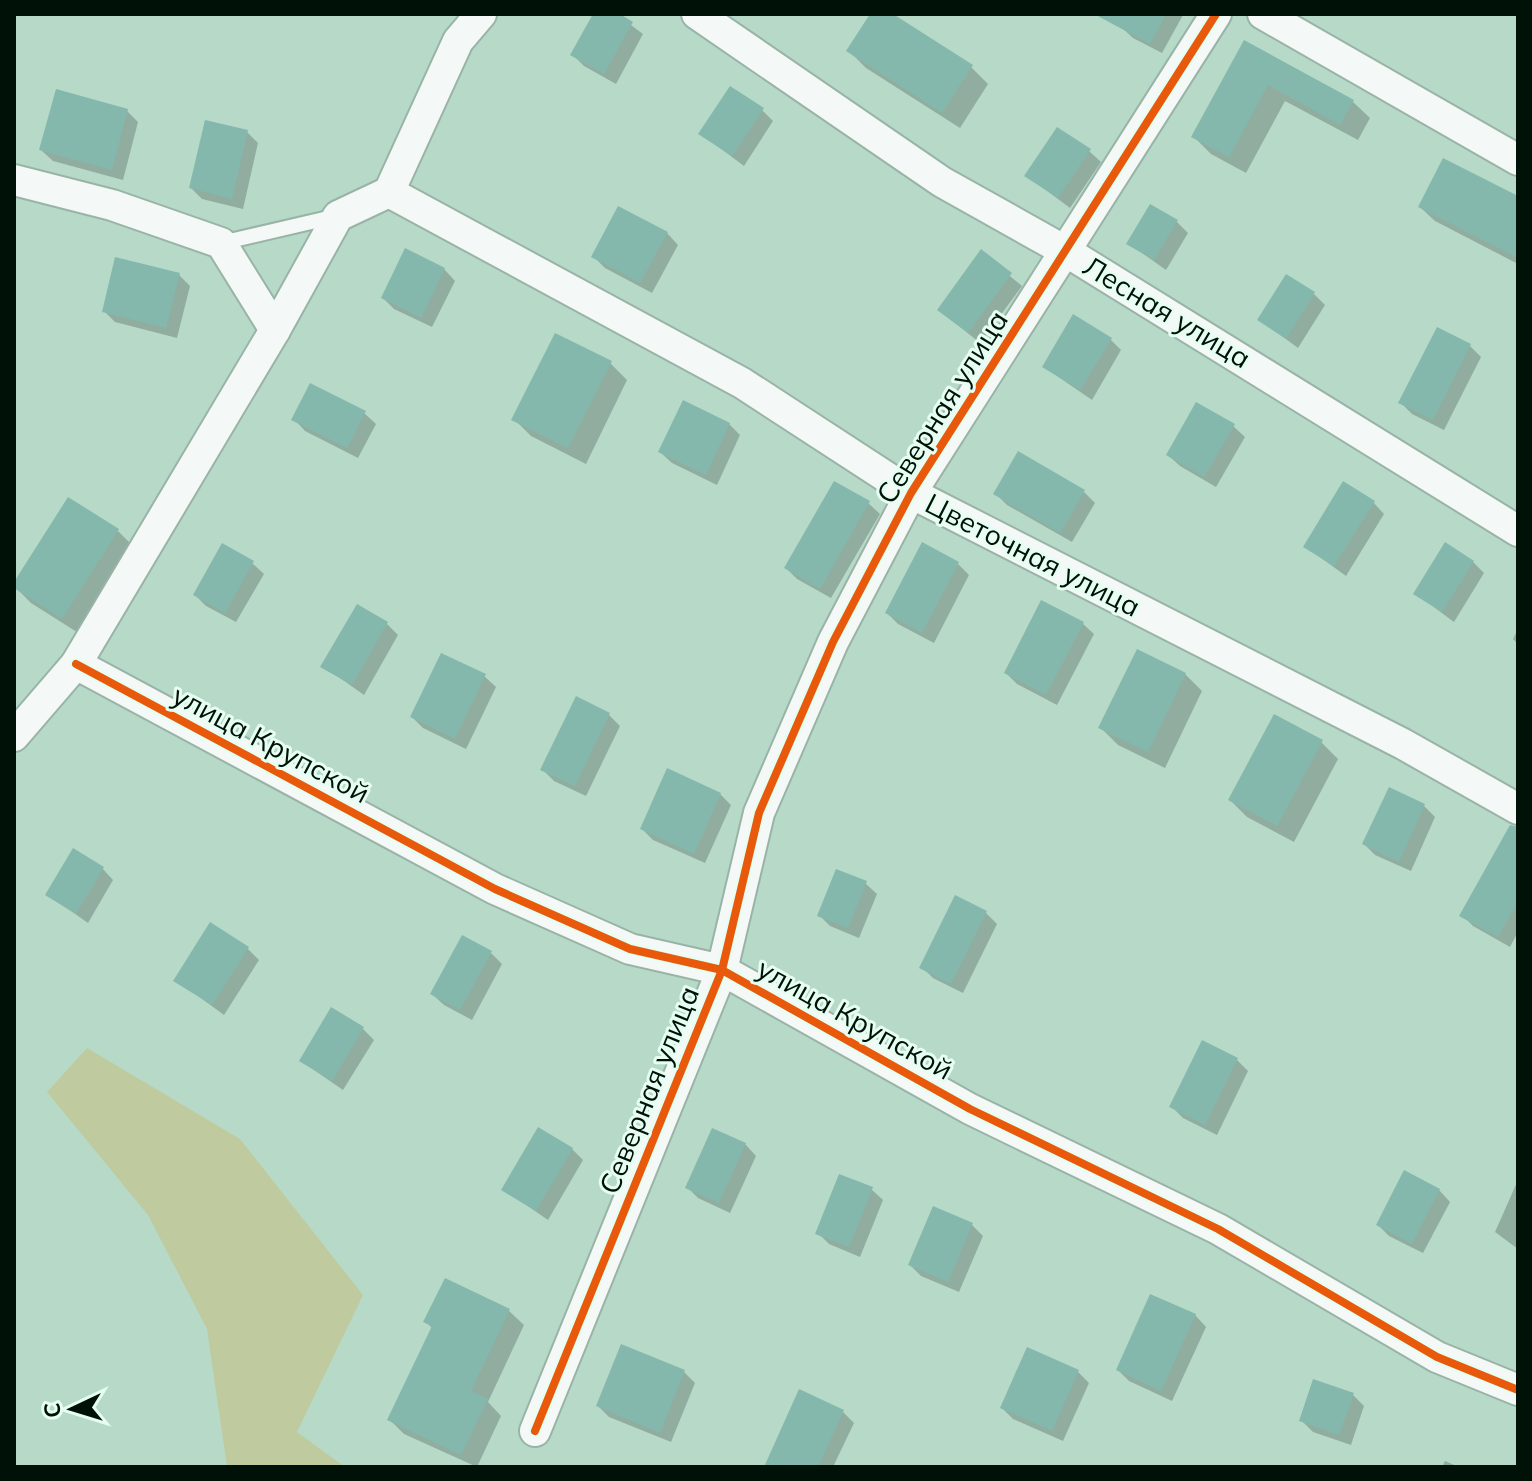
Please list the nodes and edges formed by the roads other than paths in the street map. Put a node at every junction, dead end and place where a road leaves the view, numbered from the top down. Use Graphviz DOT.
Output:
graph roads {
  1 [pos="481,14"];
  2 [pos="697,14"];
  3 [pos="1216,14"];
  4 [pos="1263,14"];
  5 [pos="1518,160"];
  6 [pos="14,180"];
  7 [pos="389,192"];
  8 [pos="338,216"];
  9 [pos="221,243"];
  10 [pos="1067,252"];
  11 [pos="275,330"];
  12 [pos="911,493"];
  13 [pos="1518,531"];
  14 [pos="76,664"];
  15 [pos="14,736"];
  16 [pos="1518,809"];
  17 [pos="722,970"];
  18 [pos="1518,1390"];
  19 [pos="535,1431"];
  1 -- 7 [label="street"];
  2 -- 10 [label="street, Лесная улица"];
  3 -- 10 [label="street, Северная улица"];
  4 -- 5 [label="street"];
  6 -- 9 [label="street"];
  7 -- 8 [label="street"];
  7 -- 12 [label="street, Цветочная улица"];
  8 -- 9 [label="lane"];
  8 -- 11 [label="street"];
  9 -- 11 [label="street"];
  10 -- 12 [label="street, Северная улица"];
  10 -- 13 [label="street, Лесная улица"];
  11 -- 14 [label="street"];
  12 -- 16 [label="street, Цветочная улица"];
  12 -- 17 [label="street, Северная улица"];
  14 -- 15 [label="street"];
  14 -- 17 [label="street, улица Крупской"];
  17 -- 18 [label="street, улица Крупской"];
  17 -- 19 [label="street, Северная улица"];
}
